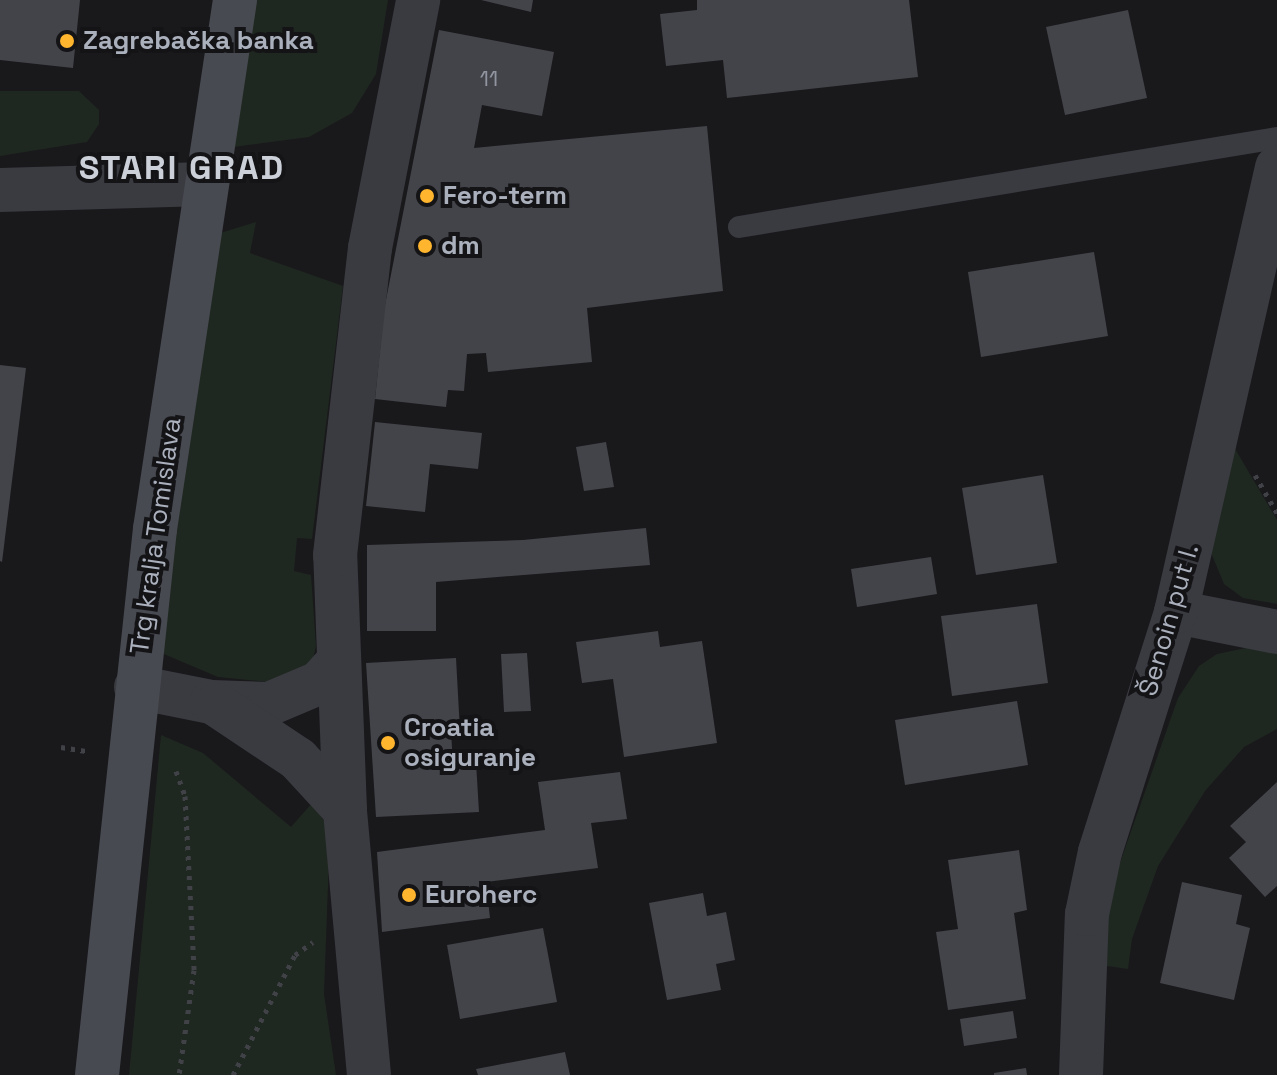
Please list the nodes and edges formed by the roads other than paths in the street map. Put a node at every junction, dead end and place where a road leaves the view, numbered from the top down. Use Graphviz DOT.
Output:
graph roads {
  1 [pos="235,0"];
  2 [pos="418,0"];
  3 [pos="1277,138"];
  4 [pos="1277,167"];
  5 [pos="205,184"];
  6 [pos="0,190"];
  7 [pos="739,227"];
  8 [pos="1176,612"];
  9 [pos="1277,632"];
  10 [pos="338,662"];
  11 [pos="136,687"];
  12 [pos="211,702"];
  13 [pos="345,810"];
  14 [pos="97,1075"];
  15 [pos="369,1075"];
  16 [pos="1081,1075"];
  1 -- 5 [label="main road, Trg kralja Tomislava"];
  2 -- 10 [label="street"];
  3 -- 7 [label="lane"];
  4 -- 8 [label="street, Šenoin put I."];
  5 -- 6 [label="street"];
  5 -- 11 [label="main road, Trg kralja Tomislava"];
  8 -- 9 [label="street"];
  8 -- 16 [label="street, Šenoin put I."];
  10 -- 12 [label="street"];
  10 -- 13 [label="street"];
  11 -- 12 [label="street"];
  11 -- 14 [label="main road, Trg kralja Tomislava"];
  12 -- 13 [label="street"];
  13 -- 15 [label="street"];
}
